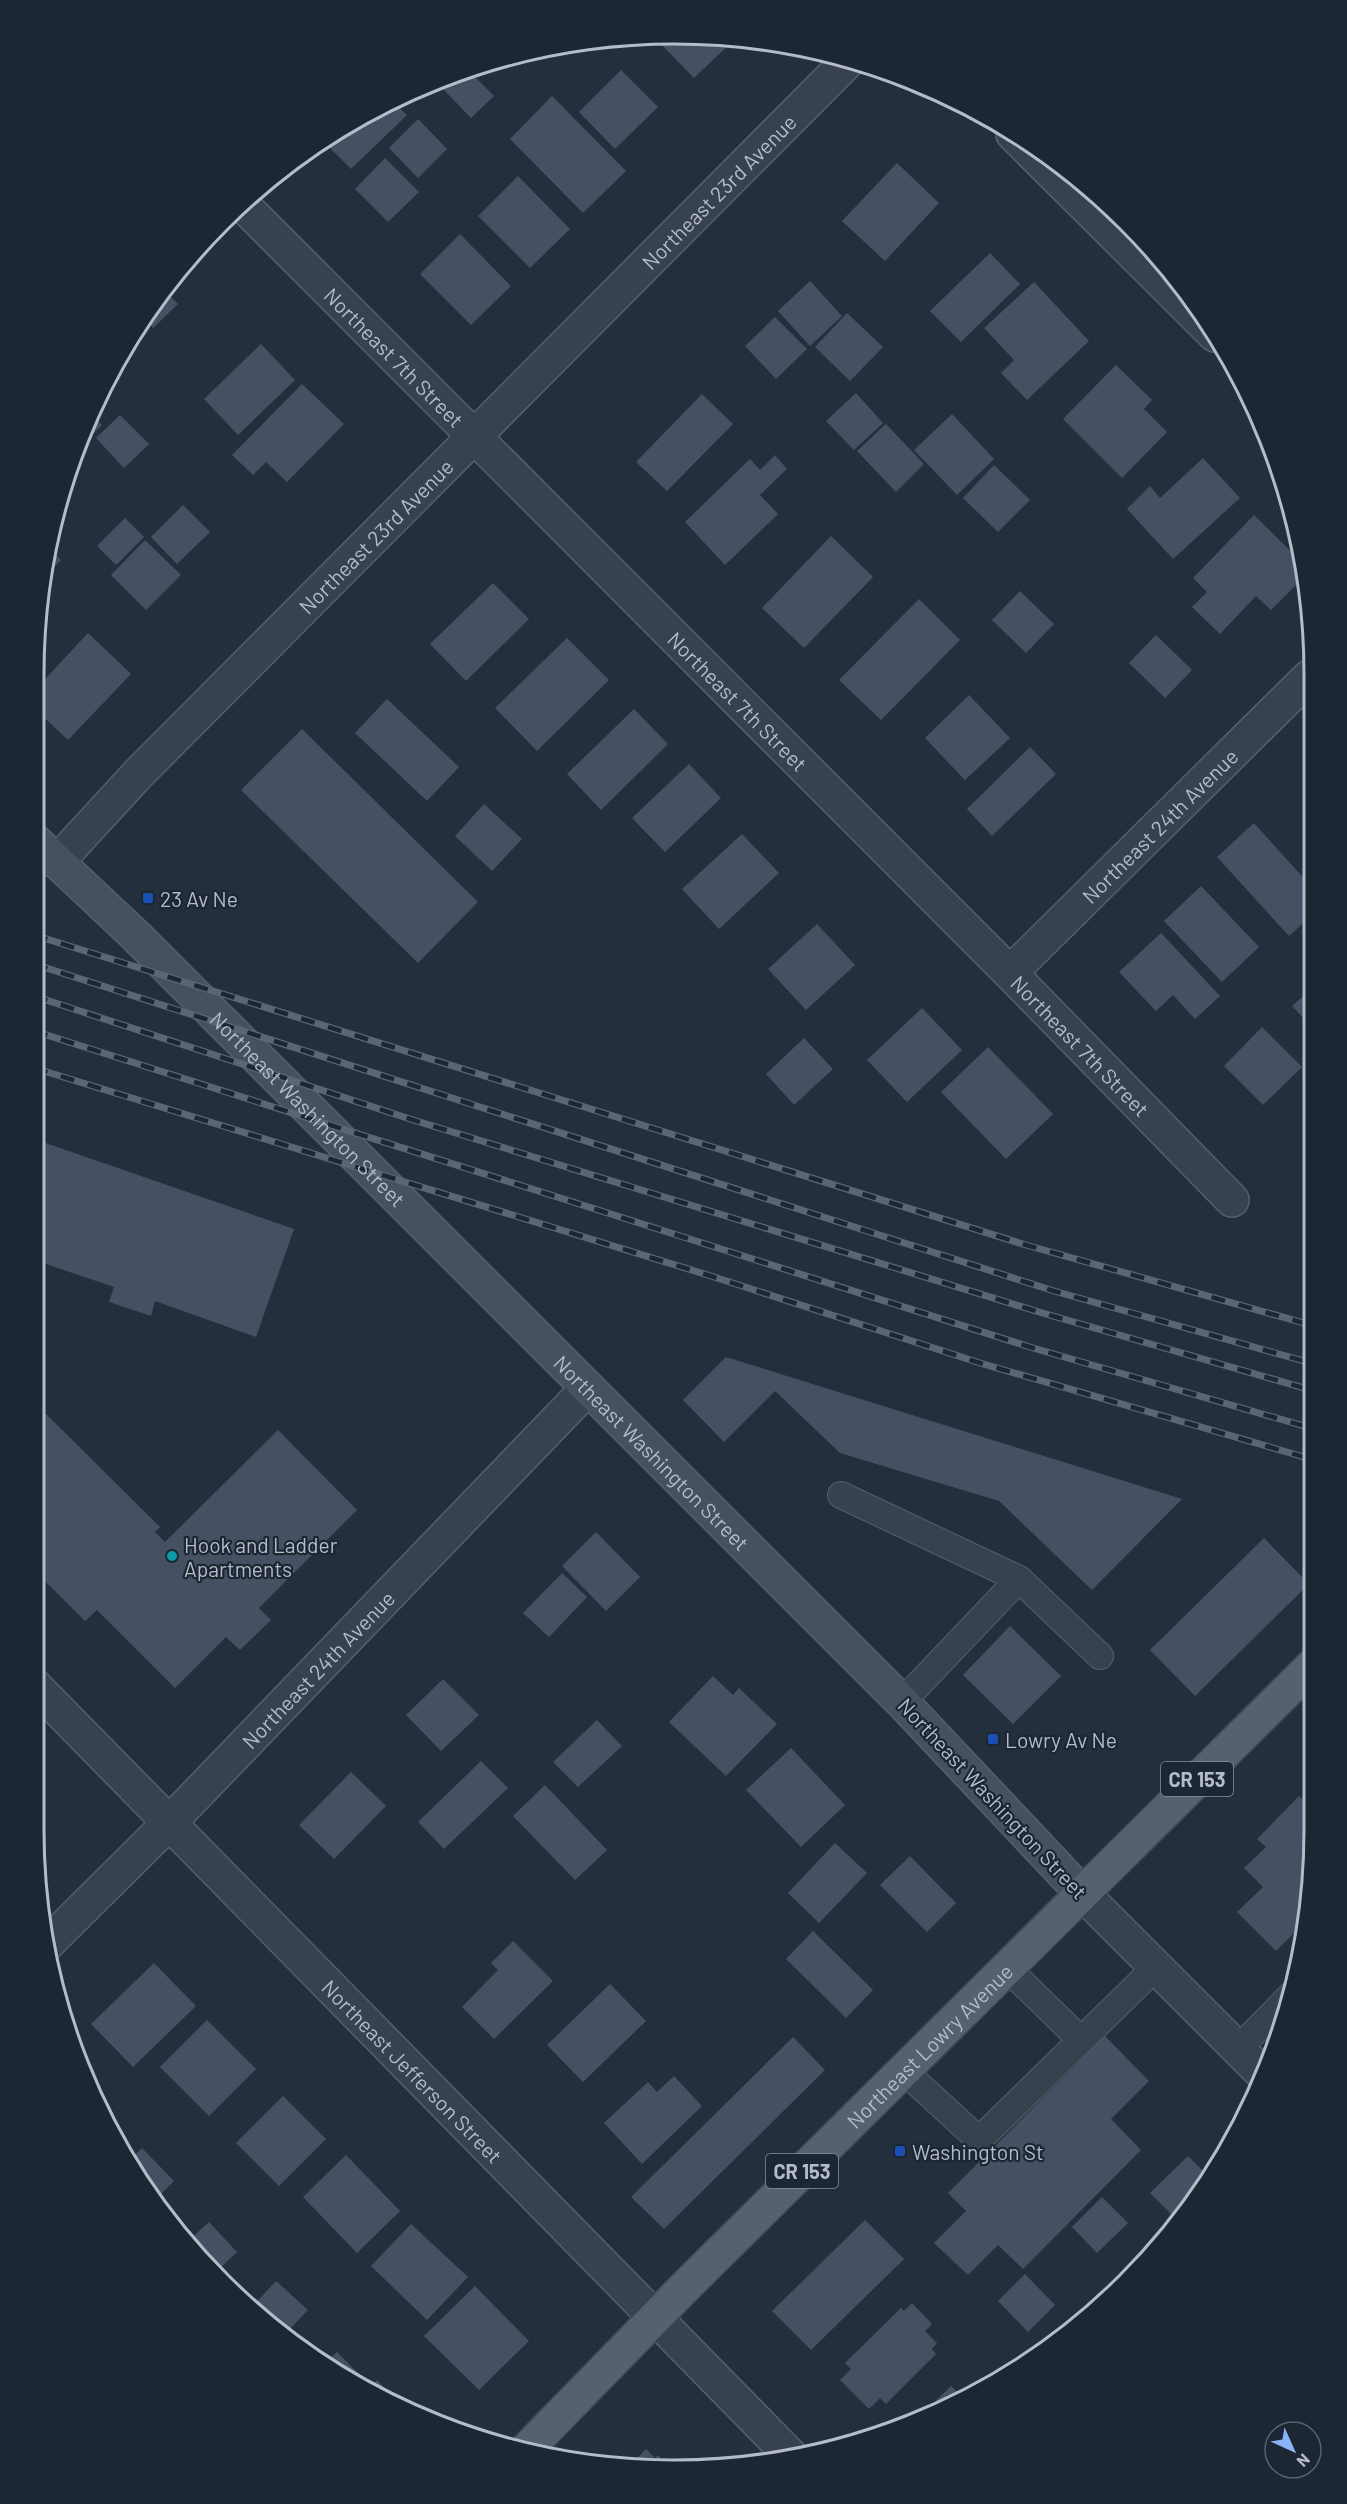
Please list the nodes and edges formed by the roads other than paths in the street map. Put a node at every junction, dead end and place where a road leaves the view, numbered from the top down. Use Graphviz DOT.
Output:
graph roads {
  1 [pos="842,67"];
  2 [pos="1043,164"];
  3 [pos="248,210"];
  4 [pos="1181,302"];
  5 [pos="474,438"];
  6 [pos="1304,682"];
  7 [pos="44,850"];
  8 [pos="57,862"];
  9 [pos="1011,973"];
  10 [pos="1232,1200"];
  11 [pos="588,1388"];
  12 [pos="841,1495"];
  13 [pos="1019,1580"];
  14 [pos="1101,1656"];
  15 [pos="1304,1674"];
  16 [pos="44,1695"];
  17 [pos="902,1702"];
  18 [pos="170,1822"];
  19 [pos="1082,1893"];
  20 [pos="53,1938"];
  21 [pos="1156,1967"];
  22 [pos="1007,1968"];
  23 [pos="1277,2009"];
  24 [pos="1081,2040"];
  25 [pos="1238,2049"];
  26 [pos="1257,2068"];
  27 [pos="904,2071"];
  28 [pos="654,2318"];
  29 [pos="532,2444"];
  30 [pos="785,2450"];
  1 -- 5 [label="street, Northeast 23rd Avenue"];
  2 -- 4 [label="street"];
  3 -- 5 [label="street, Northeast 7th Street"];
  5 -- 8 [label="street, Northeast 23rd Avenue"];
  5 -- 9 [label="street, Northeast 7th Street"];
  6 -- 9 [label="street, Northeast 24th Avenue"];
  7 -- 8 [label="street, Northeast Washington Street"];
  8 -- 11 [label="street, Northeast Washington Street"];
  9 -- 10 [label="street, Northeast 7th Street"];
  11 -- 17 [label="street, Northeast Washington Street"];
  11 -- 18 [label="street, Northeast 24th Avenue"];
  12 -- 13 [label="lane"];
  13 -- 14 [label="lane"];
  13 -- 17 [label="lane"];
  15 -- 19 [label="main road, Northeast Lowry Avenue / CR 153"];
  16 -- 18 [label="street, Northeast Jefferson Street"];
  17 -- 19 [label="street, Northeast Washington Street"];
  18 -- 20 [label="street, Northeast 24th Avenue"];
  18 -- 28 [label="street, Northeast Jefferson Street"];
  19 -- 21 [label="street, Northeast Washington Street"];
  19 -- 22 [label="main road, Northeast Lowry Avenue / CR 153"];
  21 -- 24 [label="lane"];
  21 -- 25 [label="street, Northeast Washington Street"];
  22 -- 24 [label="lane"];
  22 -- 27 [label="main road, Northeast Lowry Avenue / CR 153"];
  23 -- 25 [label="lane"];
  24 -- 27 [label="lane"];
  25 -- 26 [label="street, Northeast Washington Street"];
  27 -- 28 [label="main road, Northeast Lowry Avenue / CR 153"];
  28 -- 29 [label="main road, Northeast Lowry Avenue / CR 153"];
  28 -- 30 [label="street, Northeast Jefferson Street"];
}
